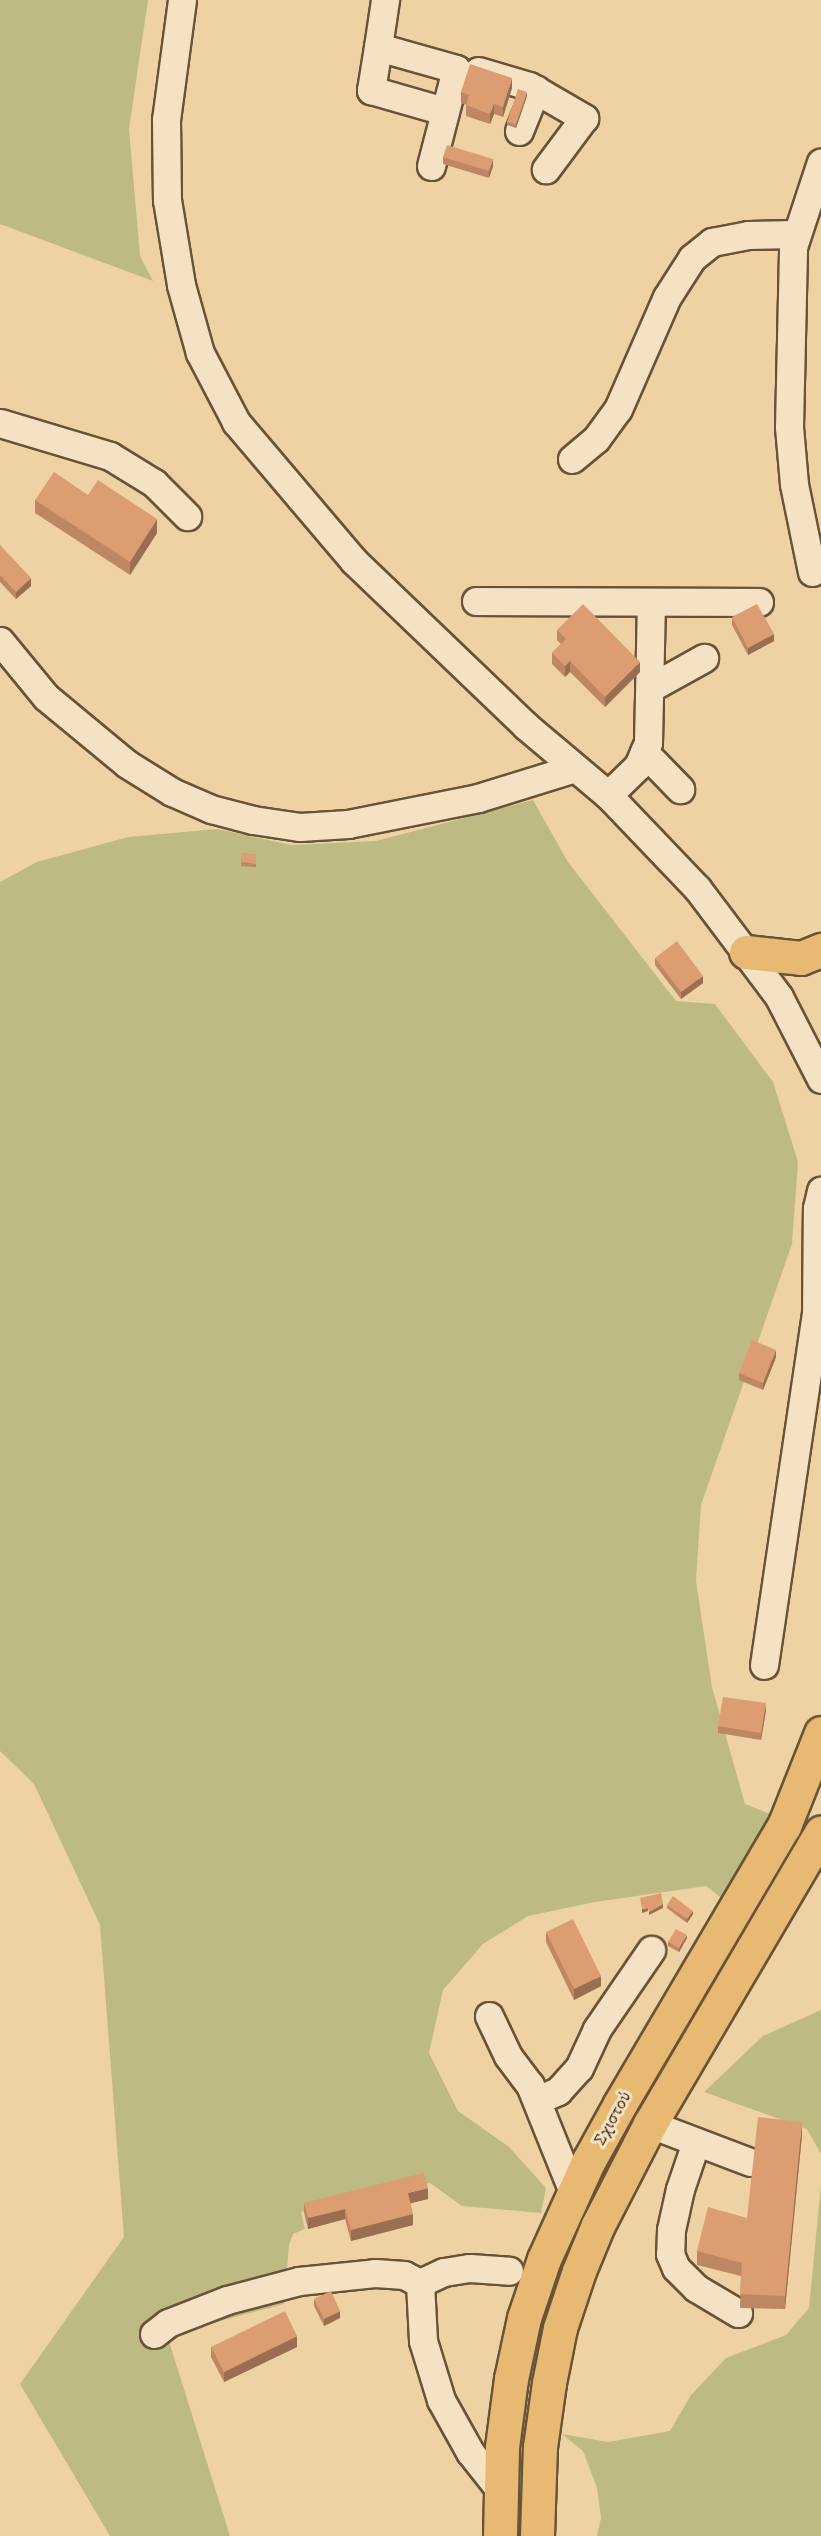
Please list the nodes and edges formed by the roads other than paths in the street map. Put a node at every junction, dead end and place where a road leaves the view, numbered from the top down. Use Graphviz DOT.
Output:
graph roads {
  1 [pos="182,0"];
  2 [pos="385,0"];
  3 [pos="378,47"];
  4 [pos="456,69"];
  5 [pos="536,89"];
  6 [pos="444,111"];
  7 [pos="519,131"];
  8 [pos="821,162"];
  9 [pos="431,166"];
  10 [pos="546,169"];
  11 [pos="795,234"];
  12 [pos="0,423"];
  13 [pos="572,459"];
  14 [pos="186,516"];
  15 [pos="812,572"];
  16 [pos="476,601"];
  17 [pos="651,602"];
  18 [pos="759,602"];
  19 [pos="0,641"];
  20 [pos="704,658"];
  21 [pos="650,688"];
  22 [pos="644,752"];
  23 [pos="576,768"];
  24 [pos="680,789"];
  25 [pos="608,795"];
  26 [pos="821,950"];
  27 [pos="746,952"];
  28 [pos="821,1080"];
  29 [pos="821,1190"];
  30 [pos="764,1665"];
  31 [pos="821,1733"];
  32 [pos="821,1833"];
  33 [pos="651,1950"];
  34 [pos="489,2016"];
  35 [pos="537,2100"];
  36 [pos="650,2124"];
  37 [pos="696,2142"];
  38 [pos="750,2163"];
  39 [pos="573,2192"];
  40 [pos="509,2271"];
  41 [pos="420,2283"];
  42 [pos="738,2313"];
  43 [pos="154,2334"];
  44 [pos="500,2490"];
  45 [pos="500,2536"];
  46 [pos="537,2536"];
  1 -- 23 [label="street"];
  2 -- 3 [label="street"];
  3 -- 4 [label="street"];
  3 -- 6 [label="street"];
  4 -- 5 [label="street"];
  4 -- 6 [label="street"];
  5 -- 7 [label="street"];
  5 -- 10 [label="street"];
  6 -- 9 [label="street"];
  8 -- 11 [label="street"];
  11 -- 13 [label="street"];
  11 -- 15 [label="street"];
  12 -- 14 [label="street"];
  16 -- 17 [label="street"];
  17 -- 18 [label="street"];
  17 -- 21 [label="street"];
  19 -- 23 [label="street"];
  20 -- 21 [label="street"];
  21 -- 22 [label="street"];
  22 -- 24 [label="street"];
  22 -- 25 [label="street"];
  23 -- 25 [label="street"];
  25 -- 27 [label="street"];
  26 -- 27 [label="main road"];
  27 -- 28 [label="street"];
  29 -- 30 [label="street"];
  31 -- 39 [label="main road, Σχιστού"];
  32 -- 36 [label="main road, Σχιστού"];
  33 -- 35 [label="street"];
  34 -- 35 [label="street"];
  35 -- 39 [label="street"];
  36 -- 37 [label="street"];
  36 -- 46 [label="main road, Σχιστού"];
  37 -- 38 [label="street"];
  37 -- 42 [label="street"];
  39 -- 44 [label="main road, Σχιστού"];
  40 -- 41 [label="street"];
  41 -- 43 [label="street"];
  41 -- 44 [label="street"];
  44 -- 45 [label="main road, Σχιστού"];
}
